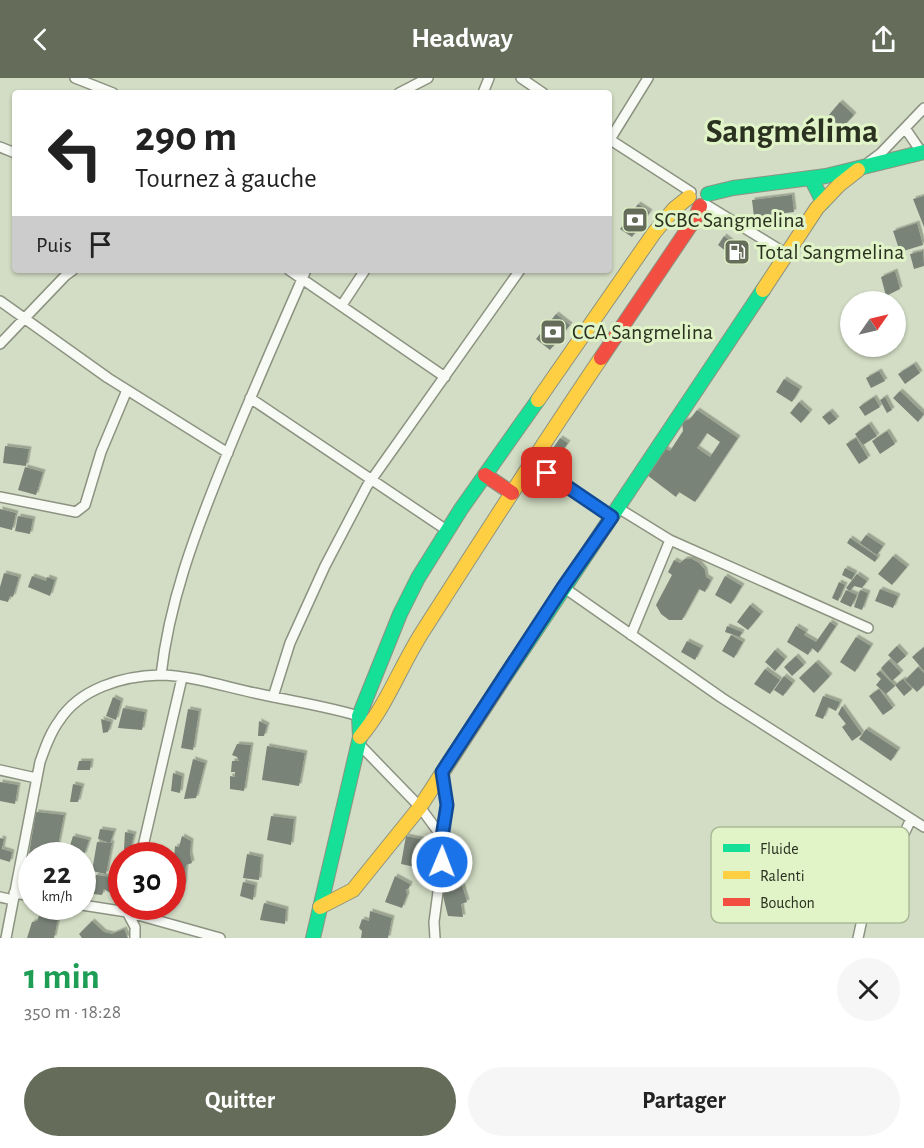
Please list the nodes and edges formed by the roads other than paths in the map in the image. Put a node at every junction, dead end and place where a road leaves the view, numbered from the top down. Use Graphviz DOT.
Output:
graph roads {
  1 [pos="75,78"];
  2 [pos="428,78"];
  3 [pos="521,78"];
  4 [pos="648,78"];
  5 [pos="105,90"];
  6 [pos="405,90"];
  7 [pos="539,90"];
  8 [pos="924,108"];
  9 [pos="905,128"];
  10 [pos="612,135"];
  11 [pos="612,142"];
  12 [pos="923,153"];
  13 [pos="859,169"];
  14 [pos="812,178"];
  15 [pos="699,199"];
  16 [pos="823,202"];
  17 [pos="787,254"];
  18 [pos="69,273"];
  19 [pos="294,273"];
  20 [pos="305,273"];
  21 [pos="363,273"];
  22 [pos="518,273"];
  23 [pos="302,280"];
  24 [pos="0,301"];
  25 [pos="342,305"];
  26 [pos="24,318"];
  27 [pos="578,342"];
  28 [pos="0,344"];
  29 [pos="602,357"];
  30 [pos="445,377"];
  31 [pos="127,390"];
  32 [pos="250,398"];
  33 [pos="228,453"];
  34 [pos="531,462"];
  35 [pos="485,475"];
  36 [pos="372,480"];
  37 [pos="512,493"];
  38 [pos="0,497"];
  39 [pos="615,512"];
  40 [pos="448,531"];
  41 [pos="670,540"];
  42 [pos="563,587"];
  43 [pos="868,628"];
  44 [pos="631,635"];
  45 [pos="161,675"];
  46 [pos="182,678"];
  47 [pos="273,697"];
  48 [pos="359,716"];
  49 [pos="374,721"];
  50 [pos="360,741"];
  51 [pos="0,770"];
  52 [pos="442,772"];
  53 [pos="36,778"];
  54 [pos="420,807"];
  55 [pos="911,819"];
  56 [pos="907,827"];
  57 [pos="924,827"];
  58 [pos="442,837"];
  59 [pos="144,842"];
  60 [pos="13,896"];
  61 [pos="18,896"];
  62 [pos="0,897"];
  63 [pos="320,908"];
  64 [pos="132,920"];
  65 [pos="163,920"];
  66 [pos="861,923"];
  67 [pos="6,938"];
  68 [pos="135,938"];
  69 [pos="220,938"];
  70 [pos="313,938"];
  71 [pos="435,938"];
  72 [pos="858,938"];
  1 -- 5 [label="street"];
  2 -- 6 [label="street"];
  3 -- 7 [label="street"];
  4 -- 10 [label="street"];
  8 -- 9 [label="street"];
  9 -- 12 [label="street"];
  9 -- 13 [label="street"];
  11 -- 15 [label="street"];
  12 -- 13 [label="main road"];
  13 -- 14 [label="main road"];
  13 -- 16 [label="main road"];
  14 -- 15 [label="main road"];
  14 -- 16 [label="main road"];
  15 -- 17 [label="street"];
  15 -- 27 [label="main road"];
  15 -- 29 [label="main road"];
  16 -- 17 [label="main road"];
  17 -- 39 [label="main road"];
  18 -- 26 [label="street"];
  19 -- 23 [label="street"];
  20 -- 23 [label="street"];
  21 -- 25 [label="street"];
  22 -- 30 [label="street"];
  23 -- 25 [label="street"];
  23 -- 32 [label="street"];
  24 -- 26 [label="street"];
  25 -- 30 [label="street"];
  26 -- 28 [label="street"];
  26 -- 31 [label="street"];
  27 -- 29 [label="main road"];
  27 -- 35 [label="main road"];
  29 -- 34 [label="main road"];
  30 -- 36 [label="street"];
  31 -- 33 [label="street"];
  31 -- 38 [label="street"];
  32 -- 33 [label="street"];
  32 -- 36 [label="street"];
  33 -- 45 [label="street"];
  34 -- 37 [label="main road"];
  34 -- 39 [label="street"];
  35 -- 37 [label="main road"];
  35 -- 40 [label="main road"];
  36 -- 40 [label="street"];
  36 -- 47 [label="street"];
  37 -- 49 [label="main road"];
  39 -- 41 [label="street"];
  39 -- 42 [label="main road"];
  40 -- 48 [label="main road"];
  41 -- 43 [label="street"];
  41 -- 44 [label="street"];
  42 -- 44 [label="street"];
  42 -- 52 [label="main road"];
  44 -- 55 [label="street"];
  45 -- 46 [label="street"];
  45 -- 53 [label="street"];
  46 -- 47 [label="street"];
  46 -- 59 [label="street"];
  47 -- 48 [label="street"];
  48 -- 49 [label="street"];
  48 -- 50 [label="main road"];
  49 -- 50 [label="main road"];
  50 -- 54 [label="street"];
  50 -- 63 [label="main road"];
  51 -- 53 [label="street"];
  52 -- 54 [label="main road"];
  52 -- 58 [label="street"];
  53 -- 60 [label="street"];
  54 -- 58 [label="street"];
  54 -- 63 [label="main road"];
  55 -- 56 [label="street"];
  55 -- 57 [label="street"];
  58 -- 71 [label="street"];
  60 -- 61 [label="street"];
  60 -- 62 [label="street"];
  60 -- 67 [label="street"];
  63 -- 70 [label="main road"];
  64 -- 68 [label="street"];
  65 -- 69 [label="street"];
  66 -- 72 [label="street"];
}
